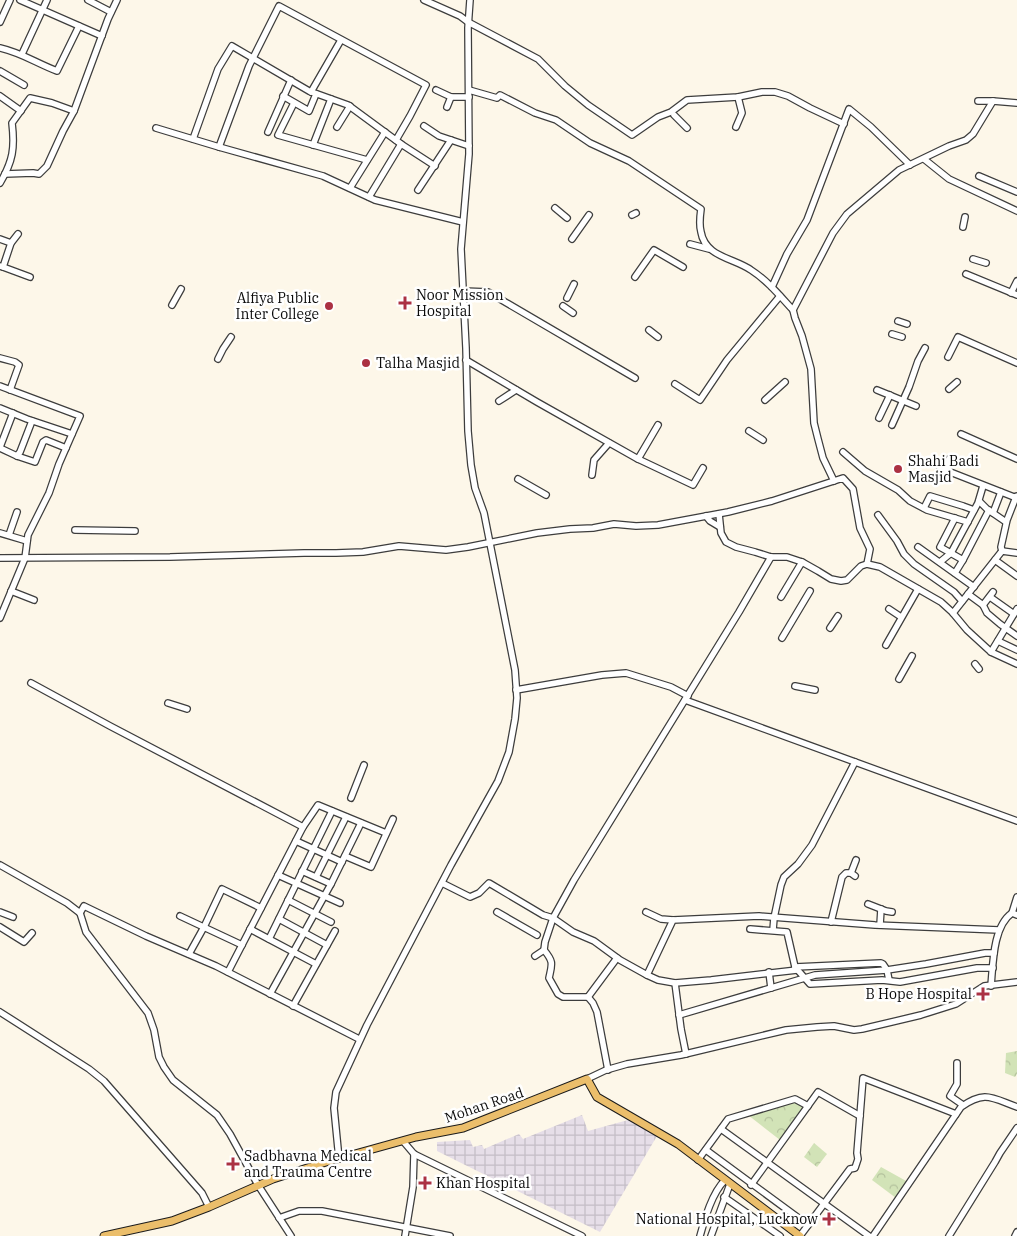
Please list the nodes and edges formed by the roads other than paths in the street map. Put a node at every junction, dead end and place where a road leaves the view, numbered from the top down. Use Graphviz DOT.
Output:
graph roads {
  1 [pos="20,0"];
  2 [pos="47,0"];
  3 [pos="88,0"];
  4 [pos="116,0"];
  5 [pos="424,0"];
  6 [pos="470,0"];
  7 [pos="0,1"];
  8 [pos="9,2"];
  9 [pos="42,9"];
  10 [pos="112,12"];
  11 [pos="0,22"];
  12 [pos="468,22"];
  13 [pos="79,26"];
  14 [pos="102,36"];
  15 [pos="341,40"];
  16 [pos="0,48"];
  17 [pos="22,54"];
  18 [pos="253,58"];
  19 [pos="0,72"];
  20 [pos="291,80"];
  21 [pos="24,85"];
  22 [pos="436,90"];
  23 [pos="469,90"];
  24 [pos="314,93"];
  25 [pos="0,96"];
  26 [pos="283,96"];
  27 [pos="451,97"];
  28 [pos="469,97"];
  29 [pos="738,97"];
  30 [pos="331,99"];
  31 [pos="993,100"];
  32 [pos="978,101"];
  33 [pos="294,103"];
  34 [pos="1017,103"];
  35 [pos="350,106"];
  36 [pos="446,106"];
  37 [pos="21,111"];
  38 [pos="74,111"];
  39 [pos="674,115"];
  40 [pos="844,124"];
  41 [pos="424,126"];
  42 [pos="337,127"];
  43 [pos="736,127"];
  44 [pos="156,128"];
  45 [pos="687,128"];
  46 [pos="268,132"];
  47 [pos="385,132"];
  48 [pos="193,139"];
  49 [pos="451,140"];
  50 [pos="399,142"];
  51 [pos="313,145"];
  52 [pos="469,146"];
  53 [pos="219,147"];
  54 [pos="924,159"];
  55 [pos="367,160"];
  56 [pos="910,165"];
  57 [pos="435,166"];
  58 [pos="5,174"];
  59 [pos="980,176"];
  60 [pos="0,183"];
  61 [pos="350,188"];
  62 [pos="418,190"];
  63 [pos="1017,192"];
  64 [pos="369,197"];
  65 [pos="555,208"];
  66 [pos="1017,211"];
  67 [pos="590,215"];
  68 [pos="965,217"];
  69 [pos="568,218"];
  70 [pos="463,222"];
  71 [pos="963,227"];
  72 [pos="18,234"];
  73 [pos="572,238"];
  74 [pos="0,239"];
  75 [pos="11,243"];
  76 [pos="690,244"];
  77 [pos="709,249"];
  78 [pos="973,259"];
  79 [pos="986,263"];
  80 [pos="2,266"];
  81 [pos="683,267"];
  82 [pos="966,274"];
  83 [pos="30,277"];
  84 [pos="635,277"];
  85 [pos="1017,281"];
  86 [pos="574,284"];
  87 [pos="772,287"];
  88 [pos="181,289"];
  89 [pos="463,291"];
  90 [pos="1014,294"];
  91 [pos="780,296"];
  92 [pos="567,298"];
  93 [pos="172,305"];
  94 [pos="563,306"];
  95 [pos="794,310"];
  96 [pos="573,312"];
  97 [pos="898,321"];
  98 [pos="907,324"];
  99 [pos="650,330"];
  100 [pos="892,334"];
  101 [pos="658,337"];
  102 [pos="902,337"];
  103 [pos="231,338"];
  104 [pos="926,348"];
  105 [pos="948,358"];
  106 [pos="218,359"];
  107 [pos="466,360"];
  108 [pos="1,361"];
  109 [pos="1017,363"];
  110 [pos="635,378"];
  111 [pos="785,382"];
  112 [pos="957,382"];
  113 [pos="675,384"];
  114 [pos="0,386"];
  115 [pos="949,389"];
  116 [pos="10,390"];
  117 [pos="516,390"];
  118 [pos="877,390"];
  119 [pos="890,395"];
  120 [pos="764,400"];
  121 [pos="902,400"];
  122 [pos="499,401"];
  123 [pos="916,406"];
  124 [pos="0,408"];
  125 [pos="13,413"];
  126 [pos="879,418"];
  127 [pos="32,421"];
  128 [pos="658,425"];
  129 [pos="892,425"];
  130 [pos="0,428"];
  131 [pos="7,431"];
  132 [pos="749,431"];
  133 [pos="72,434"];
  134 [pos="961,434"];
  135 [pos="763,440"];
  136 [pos="609,443"];
  137 [pos="0,448"];
  138 [pos="66,448"];
  139 [pos="843,452"];
  140 [pos="17,456"];
  141 [pos="949,459"];
  142 [pos="1017,459"];
  143 [pos="638,460"];
  144 [pos="703,468"];
  145 [pos="940,468"];
  146 [pos="947,471"];
  147 [pos="592,475"];
  148 [pos="518,479"];
  149 [pos="834,481"];
  150 [pos="984,486"];
  151 [pos="1001,492"];
  152 [pos="546,495"];
  153 [pos="1016,496"];
  154 [pos="979,500"];
  155 [pos="924,508"];
  156 [pos="974,510"];
  157 [pos="17,512"];
  158 [pos="991,512"];
  159 [pos="719,514"];
  160 [pos="878,515"];
  161 [pos="706,516"];
  162 [pos="955,518"];
  163 [pos="968,522"];
  164 [pos="1006,522"];
  165 [pos="720,527"];
  166 [pos="75,530"];
  167 [pos="135,530"];
  168 [pos="0,533"];
  169 [pos="9,535"];
  170 [pos="27,541"];
  171 [pos="490,542"];
  172 [pos="918,547"];
  173 [pos="1002,551"];
  174 [pos="951,553"];
  175 [pos="1017,553"];
  176 [pos="771,557"];
  177 [pos="0,558"];
  178 [pos="25,558"];
  179 [pos="963,560"];
  180 [pos="995,560"];
  181 [pos="802,562"];
  182 [pos="940,562"];
  183 [pos="867,564"];
  184 [pos="956,573"];
  185 [pos="1017,576"];
  186 [pos="841,581"];
  187 [pos="846,586"];
  188 [pos="974,587"];
  189 [pos="918,589"];
  190 [pos="11,591"];
  191 [pos="810,591"];
  192 [pos="968,594"];
  193 [pos="781,597"];
  194 [pos="34,600"];
  195 [pos="962,601"];
  196 [pos="983,605"];
  197 [pos="889,608"];
  198 [pos="1016,612"];
  199 [pos="953,613"];
  200 [pos="838,616"];
  201 [pos="901,617"];
  202 [pos="0,618"];
  203 [pos="830,628"];
  204 [pos="1006,628"];
  205 [pos="1017,636"];
  206 [pos="782,638"];
  207 [pos="998,641"];
  208 [pos="886,645"];
  209 [pos="1017,650"];
  210 [pos="991,652"];
  211 [pos="912,656"];
  212 [pos="1017,664"];
  213 [pos="899,679"];
  214 [pos="31,683"];
  215 [pos="795,686"];
  216 [pos="516,690"];
  217 [pos="815,690"];
  218 [pos="686,698"];
  219 [pos="168,703"];
  220 [pos="187,709"];
  221 [pos="855,762"];
  222 [pos="364,765"];
  223 [pos="351,798"];
  224 [pos="332,811"];
  225 [pos="346,816"];
  226 [pos="393,819"];
  227 [pos="1017,821"];
  228 [pos="361,823"];
  229 [pos="303,827"];
  230 [pos="386,833"];
  231 [pos="296,841"];
  232 [pos="314,849"];
  233 [pos="327,855"];
  234 [pos="345,856"];
  235 [pos="856,860"];
  236 [pos="342,862"];
  237 [pos="0,865"];
  238 [pos="302,871"];
  239 [pos="278,876"];
  240 [pos="316,877"];
  241 [pos="442,882"];
  242 [pos="296,884"];
  243 [pos="332,884"];
  244 [pos="325,896"];
  245 [pos="1017,897"];
  246 [pos="288,900"];
  247 [pos="340,904"];
  248 [pos="868,904"];
  249 [pos="261,908"];
  250 [pos="881,909"];
  251 [pos="0,912"];
  252 [pos="497,912"];
  253 [pos="646,912"];
  254 [pos="892,912"];
  255 [pos="80,913"];
  256 [pos="315,914"];
  257 [pos="1015,914"];
  258 [pos="180,916"];
  259 [pos="13,917"];
  260 [pos="554,918"];
  261 [pos="774,918"];
  262 [pos="279,919"];
  263 [pos="673,920"];
  264 [pos="331,922"];
  265 [pos="831,922"];
  266 [pos="880,926"];
  267 [pos="0,927"];
  268 [pos="204,927"];
  269 [pos="250,929"];
  270 [pos="750,929"];
  271 [pos="773,930"];
  272 [pos="999,930"];
  273 [pos="335,931"];
  274 [pos="32,933"];
  275 [pos="304,933"];
  276 [pos="537,935"];
  277 [pos="269,939"];
  278 [pos="242,945"];
  279 [pos="327,945"];
  280 [pos="544,950"];
  281 [pos="294,952"];
  282 [pos="994,953"];
  283 [pos="190,954"];
  284 [pos="535,956"];
  285 [pos="617,958"];
  286 [pos="316,964"];
  287 [pos="796,968"];
  288 [pos="992,968"];
  289 [pos="887,970"];
  290 [pos="228,972"];
  291 [pos="769,972"];
  292 [pos="647,975"];
  293 [pos="805,978"];
  294 [pos="890,980"];
  295 [pos="1017,982"];
  296 [pos="675,983"];
  297 [pos="991,986"];
  298 [pos="771,988"];
  299 [pos="270,994"];
  300 [pos="588,998"];
  301 [pos="293,1006"];
  302 [pos="0,1012"];
  303 [pos="679,1015"];
  304 [pos="359,1039"];
  305 [pos="686,1054"];
  306 [pos="957,1064"];
  307 [pos="608,1070"];
  308 [pos="587,1080"];
  309 [pos="963,1105"];
  310 [pos="808,1106"];
  311 [pos="1017,1107"];
  312 [pos="956,1114"];
  313 [pos="860,1116"];
  314 [pos="1017,1128"];
  315 [pos="721,1129"];
  316 [pos="403,1141"];
  317 [pos="706,1150"];
  318 [pos="414,1154"];
  319 [pos="339,1159"];
  320 [pos="698,1160"];
  321 [pos="767,1163"];
  322 [pos="727,1182"];
  323 [pos="258,1185"];
  324 [pos="751,1185"];
  325 [pos="724,1197"];
  326 [pos="824,1204"];
  327 [pos="209,1207"];
  328 [pos="279,1218"];
  329 [pos="808,1225"];
  330 [pos="703,1226"];
  331 [pos="406,1228"];
  332 [pos="1017,1232"];
  333 [pos="712,1233"];
  334 [pos="104,1236"];
  335 [pos="291,1236"];
  336 [pos="405,1236"];
  337 [pos="450,1236"];
  338 [pos="582,1236"];
  339 [pos="700,1236"];
  340 [pos="780,1236"];
  341 [pos="800,1236"];
  342 [pos="869,1236"];
  343 [pos="873,1236"];
  344 [pos="949,1236"];
  345 [pos="1015,1236"];
  1 -- 9 [label="street"];
  2 -- 9 [label="street"];
  3 -- 10 [label="street"];
  4 -- 10 [label="street"];
  5 -- 12 [label="street"];
  6 -- 12 [label="street"];
  7 -- 8 [label="street"];
  8 -- 11 [label="street"];
  9 -- 13 [label="street"];
  9 -- 17 [label="street"];
  10 -- 14 [label="street"];
  12 -- 23 [label="street"];
  12 -- 29 [label="street"];
  13 -- 14 [label="street"];
  13 -- 17 [label="street"];
  14 -- 38 [label="street"];
  15 -- 18 [label="street"];
  15 -- 24 [label="street"];
  15 -- 50 [label="street"];
  16 -- 17 [label="street"];
  18 -- 20 [label="street"];
  18 -- 48 [label="street"];
  18 -- 53 [label="street"];
  19 -- 21 [label="street"];
  20 -- 24 [label="street"];
  20 -- 26 [label="street"];
  22 -- 27 [label="street"];
  23 -- 28 [label="street"];
  23 -- 77 [label="street"];
  24 -- 30 [label="street"];
  24 -- 33 [label="street"];
  25 -- 37 [label="street"];
  26 -- 33 [label="street"];
  26 -- 46 [label="street"];
  27 -- 28 [label="street"];
  27 -- 36 [label="street"];
  28 -- 52 [label="street"];
  29 -- 40 [label="street"];
  29 -- 43 [label="street"];
  30 -- 35 [label="street"];
  30 -- 51 [label="street"];
  31 -- 32 [label="street"];
  31 -- 34 [label="street"];
  31 -- 54 [label="street"];
  33 -- 51 [label="street"];
  35 -- 42 [label="street"];
  35 -- 47 [label="street"];
  37 -- 38 [label="street"];
  37 -- 58 [label="street"];
  38 -- 58 [label="street"];
  39 -- 45 [label="street"];
  40 -- 56 [label="street"];
  40 -- 87 [label="street"];
  41 -- 49 [label="street"];
  44 -- 48 [label="street"];
  47 -- 50 [label="street"];
  47 -- 55 [label="street"];
  48 -- 53 [label="street"];
  49 -- 52 [label="street"];
  49 -- 57 [label="street"];
  50 -- 57 [label="street"];
  50 -- 64 [label="street"];
  51 -- 55 [label="street"];
  52 -- 70 [label="street"];
  53 -- 61 [label="street"];
  54 -- 56 [label="street"];
  54 -- 66 [label="street"];
  55 -- 61 [label="street"];
  56 -- 95 [label="street"];
  57 -- 62 [label="street"];
  58 -- 60 [label="street"];
  59 -- 63 [label="street"];
  61 -- 64 [label="street"];
  64 -- 70 [label="street"];
  65 -- 69 [label="street"];
  67 -- 73 [label="street"];
  68 -- 71 [label="street"];
  70 -- 89 [label="street"];
  72 -- 75 [label="street"];
  74 -- 75 [label="street"];
  75 -- 80 [label="street"];
  76 -- 77 [label="street"];
  77 -- 87 [label="street"];
  78 -- 79 [label="street"];
  80 -- 83 [label="street"];
  81 -- 84 [label="street"];
  82 -- 90 [label="street"];
  85 -- 90 [label="street"];
  86 -- 92 [label="street"];
  87 -- 91 [label="street"];
  88 -- 93 [label="street"];
  89 -- 107 [label="street"];
  89 -- 110 [label="street"];
  91 -- 95 [label="street"];
  91 -- 113 [label="street"];
  94 -- 96 [label="street"];
  95 -- 149 [label="street"];
  97 -- 98 [label="street"];
  99 -- 101 [label="street"];
  100 -- 102 [label="street"];
  103 -- 106 [label="street"];
  104 -- 121 [label="street"];
  105 -- 109 [label="street"];
  107 -- 117 [label="street"];
  107 -- 171 [label="street"];
  108 -- 116 [label="street"];
  111 -- 120 [label="street"];
  112 -- 115 [label="street"];
  114 -- 116 [label="street"];
  116 -- 133 [label="street"];
  117 -- 122 [label="street"];
  117 -- 136 [label="street"];
  118 -- 119 [label="street"];
  119 -- 121 [label="street"];
  119 -- 126 [label="street"];
  121 -- 123 [label="street"];
  121 -- 129 [label="street"];
  124 -- 125 [label="street"];
  125 -- 127 [label="street"];
  125 -- 131 [label="street"];
  127 -- 133 [label="street"];
  127 -- 140 [label="street"];
  128 -- 143 [label="street"];
  130 -- 131 [label="street"];
  131 -- 137 [label="street"];
  132 -- 135 [label="street"];
  133 -- 138 [label="street"];
  134 -- 142 [label="street"];
  136 -- 143 [label="street"];
  136 -- 147 [label="street"];
  137 -- 140 [label="street"];
  138 -- 140 [label="street"];
  138 -- 170 [label="street"];
  139 -- 155 [label="street"];
  141 -- 146 [label="street"];
  143 -- 144 [label="street"];
  145 -- 146 [label="street"];
  146 -- 150 [label="street"];
  148 -- 152 [label="street"];
  149 -- 159 [label="street"];
  149 -- 183 [label="street"];
  150 -- 151 [label="street"];
  150 -- 154 [label="street"];
  151 -- 153 [label="street"];
  151 -- 158 [label="street"];
  153 -- 164 [label="street"];
  154 -- 156 [label="street"];
  154 -- 158 [label="street"];
  155 -- 156 [label="street"];
  155 -- 162 [label="street"];
  156 -- 163 [label="street"];
  157 -- 169 [label="street"];
  158 -- 164 [label="street"];
  158 -- 179 [label="street"];
  159 -- 161 [label="street"];
  159 -- 165 [label="street"];
  160 -- 195 [label="street"];
  161 -- 165 [label="street"];
  161 -- 171 [label="street"];
  162 -- 163 [label="street"];
  162 -- 174 [label="street"];
  163 -- 174 [label="street"];
  164 -- 173 [label="street"];
  165 -- 176 [label="street"];
  166 -- 167 [label="street"];
  168 -- 169 [label="street"];
  169 -- 170 [label="street"];
  170 -- 178 [label="street"];
  171 -- 178 [label="street"];
  171 -- 216 [label="street"];
  172 -- 182 [label="street"];
  173 -- 175 [label="street"];
  173 -- 180 [label="street"];
  174 -- 179 [label="street"];
  174 -- 182 [label="street"];
  176 -- 181 [label="street"];
  176 -- 218 [label="street"];
  177 -- 178 [label="street"];
  178 -- 190 [label="street"];
  179 -- 184 [label="street"];
  180 -- 185 [label="street"];
  180 -- 188 [label="street"];
  181 -- 186 [label="street"];
  181 -- 193 [label="street"];
  182 -- 184 [label="street"];
  183 -- 186 [label="street"];
  183 -- 189 [label="street"];
  184 -- 188 [label="street"];
  186 -- 187 [label="street"];
  188 -- 192 [label="street"];
  189 -- 199 [label="street"];
  189 -- 201 [label="street"];
  190 -- 194 [label="street"];
  190 -- 202 [label="street"];
  191 -- 206 [label="street"];
  192 -- 195 [label="street"];
  192 -- 196 [label="street"];
  195 -- 199 [label="street"];
  196 -- 198 [label="street"];
  196 -- 204 [label="street"];
  197 -- 201 [label="street"];
  198 -- 204 [label="street"];
  199 -- 210 [label="street"];
  200 -- 203 [label="street"];
  201 -- 208 [label="street"];
  204 -- 205 [label="street"];
  204 -- 207 [label="street"];
  207 -- 209 [label="street"];
  207 -- 210 [label="street"];
  210 -- 212 [label="street"];
  211 -- 213 [label="street"];
  214 -- 229 [label="street"];
  215 -- 217 [label="street"];
  216 -- 218 [label="street"];
  216 -- 241 [label="street"];
  218 -- 221 [label="street"];
  218 -- 260 [label="street"];
  219 -- 220 [label="street"];
  221 -- 227 [label="street"];
  221 -- 261 [label="street"];
  222 -- 223 [label="street"];
  224 -- 225 [label="street"];
  224 -- 229 [label="street"];
  224 -- 232 [label="street"];
  225 -- 228 [label="street"];
  225 -- 233 [label="street"];
  226 -- 230 [label="street"];
  228 -- 230 [label="street"];
  228 -- 234 [label="street"];
  229 -- 231 [label="street"];
  230 -- 234 [label="street"];
  231 -- 232 [label="street"];
  231 -- 239 [label="street"];
  232 -- 233 [label="street"];
  232 -- 238 [label="street"];
  233 -- 236 [label="street"];
  233 -- 240 [label="street"];
  234 -- 236 [label="street"];
  235 -- 265 [label="street"];
  236 -- 243 [label="street"];
  237 -- 255 [label="street"];
  238 -- 240 [label="street"];
  238 -- 242 [label="street"];
  239 -- 242 [label="street"];
  239 -- 249 [label="street"];
  240 -- 243 [label="street"];
  241 -- 260 [label="street"];
  241 -- 304 [label="street"];
  242 -- 244 [label="street"];
  242 -- 246 [label="street"];
  243 -- 244 [label="street"];
  244 -- 247 [label="street"];
  244 -- 256 [label="street"];
  245 -- 257 [label="street"];
  246 -- 256 [label="street"];
  246 -- 262 [label="street"];
  248 -- 250 [label="street"];
  249 -- 268 [label="street"];
  249 -- 269 [label="street"];
  250 -- 254 [label="street"];
  250 -- 266 [label="street"];
  251 -- 259 [label="street"];
  252 -- 276 [label="street"];
  253 -- 263 [label="street"];
  255 -- 283 [label="street"];
  255 -- 323 [label="street"];
  256 -- 264 [label="street"];
  256 -- 275 [label="street"];
  257 -- 272 [label="street"];
  258 -- 268 [label="street"];
  260 -- 280 [label="street"];
  260 -- 285 [label="street"];
  261 -- 263 [label="street"];
  261 -- 265 [label="street"];
  261 -- 271 [label="street"];
  262 -- 275 [label="street"];
  262 -- 277 [label="street"];
  263 -- 292 [label="street"];
  265 -- 266 [label="street"];
  266 -- 272 [label="street"];
  267 -- 274 [label="street"];
  268 -- 278 [label="street"];
  268 -- 283 [label="street"];
  269 -- 277 [label="street"];
  269 -- 278 [label="street"];
  270 -- 271 [label="street"];
  271 -- 287 [label="street"];
  272 -- 282 [label="street"];
  273 -- 279 [label="street"];
  275 -- 279 [label="street"];
  275 -- 281 [label="street"];
  277 -- 281 [label="street"];
  278 -- 290 [label="street"];
  279 -- 286 [label="street"];
  280 -- 284 [label="street"];
  280 -- 300 [label="street"];
  281 -- 286 [label="street"];
  281 -- 299 [label="street"];
  282 -- 288 [label="street"];
  282 -- 289 [label="street"];
  283 -- 290 [label="street"];
  285 -- 292 [label="street"];
  285 -- 300 [label="street"];
  286 -- 301 [label="street"];
  287 -- 289 [label="street"];
  287 -- 291 [label="street"];
  287 -- 293 [label="street"];
  288 -- 294 [label="street"];
  288 -- 297 [label="street"];
  289 -- 293 [label="street"];
  289 -- 294 [label="street"];
  290 -- 299 [label="street"];
  291 -- 296 [label="street"];
  291 -- 298 [label="street"];
  292 -- 296 [label="street"];
  293 -- 294 [label="street"];
  293 -- 298 [label="street"];
  295 -- 297 [label="street"];
  296 -- 303 [label="street"];
  297 -- 305 [label="street"];
  298 -- 303 [label="street"];
  299 -- 301 [label="street"];
  300 -- 307 [label="street"];
  301 -- 304 [label="street"];
  302 -- 327 [label="street"];
  303 -- 305 [label="street"];
  304 -- 319 [label="street"];
  305 -- 307 [label="street"];
  306 -- 309 [label="street"];
  307 -- 308 [label="street"];
  308 -- 316 [label="main road, Mohan Road"];
  308 -- 320 [label="main road"];
  309 -- 311 [label="street"];
  309 -- 312 [label="street"];
  310 -- 313 [label="street"];
  310 -- 315 [label="street"];
  310 -- 321 [label="street"];
  312 -- 313 [label="street"];
  312 -- 343 [label="street"];
  313 -- 326 [label="street"];
  314 -- 344 [label="street"];
  315 -- 317 [label="street"];
  315 -- 321 [label="street"];
  316 -- 318 [label="street"];
  316 -- 319 [label="main road, Mohan Road"];
  317 -- 320 [label="street"];
  317 -- 324 [label="street"];
  318 -- 331 [label="street"];
  318 -- 338 [label="street"];
  319 -- 323 [label="main road, Mohan Road"];
  320 -- 322 [label="main road"];
  321 -- 324 [label="street"];
  321 -- 326 [label="street"];
  322 -- 325 [label="street"];
  322 -- 330 [label="street"];
  322 -- 341 [label="main road"];
  323 -- 327 [label="main road, Mohan Road"];
  323 -- 328 [label="street"];
  324 -- 329 [label="street"];
  325 -- 333 [label="street"];
  325 -- 340 [label="street"];
  326 -- 329 [label="street"];
  326 -- 342 [label="street"];
  327 -- 334 [label="main road, Mohan Road"];
  328 -- 331 [label="street"];
  328 -- 335 [label="street"];
  329 -- 341 [label="street"];
  330 -- 333 [label="street"];
  330 -- 339 [label="street"];
  331 -- 336 [label="street"];
  331 -- 337 [label="street"];
  332 -- 345 [label="street"];
}
